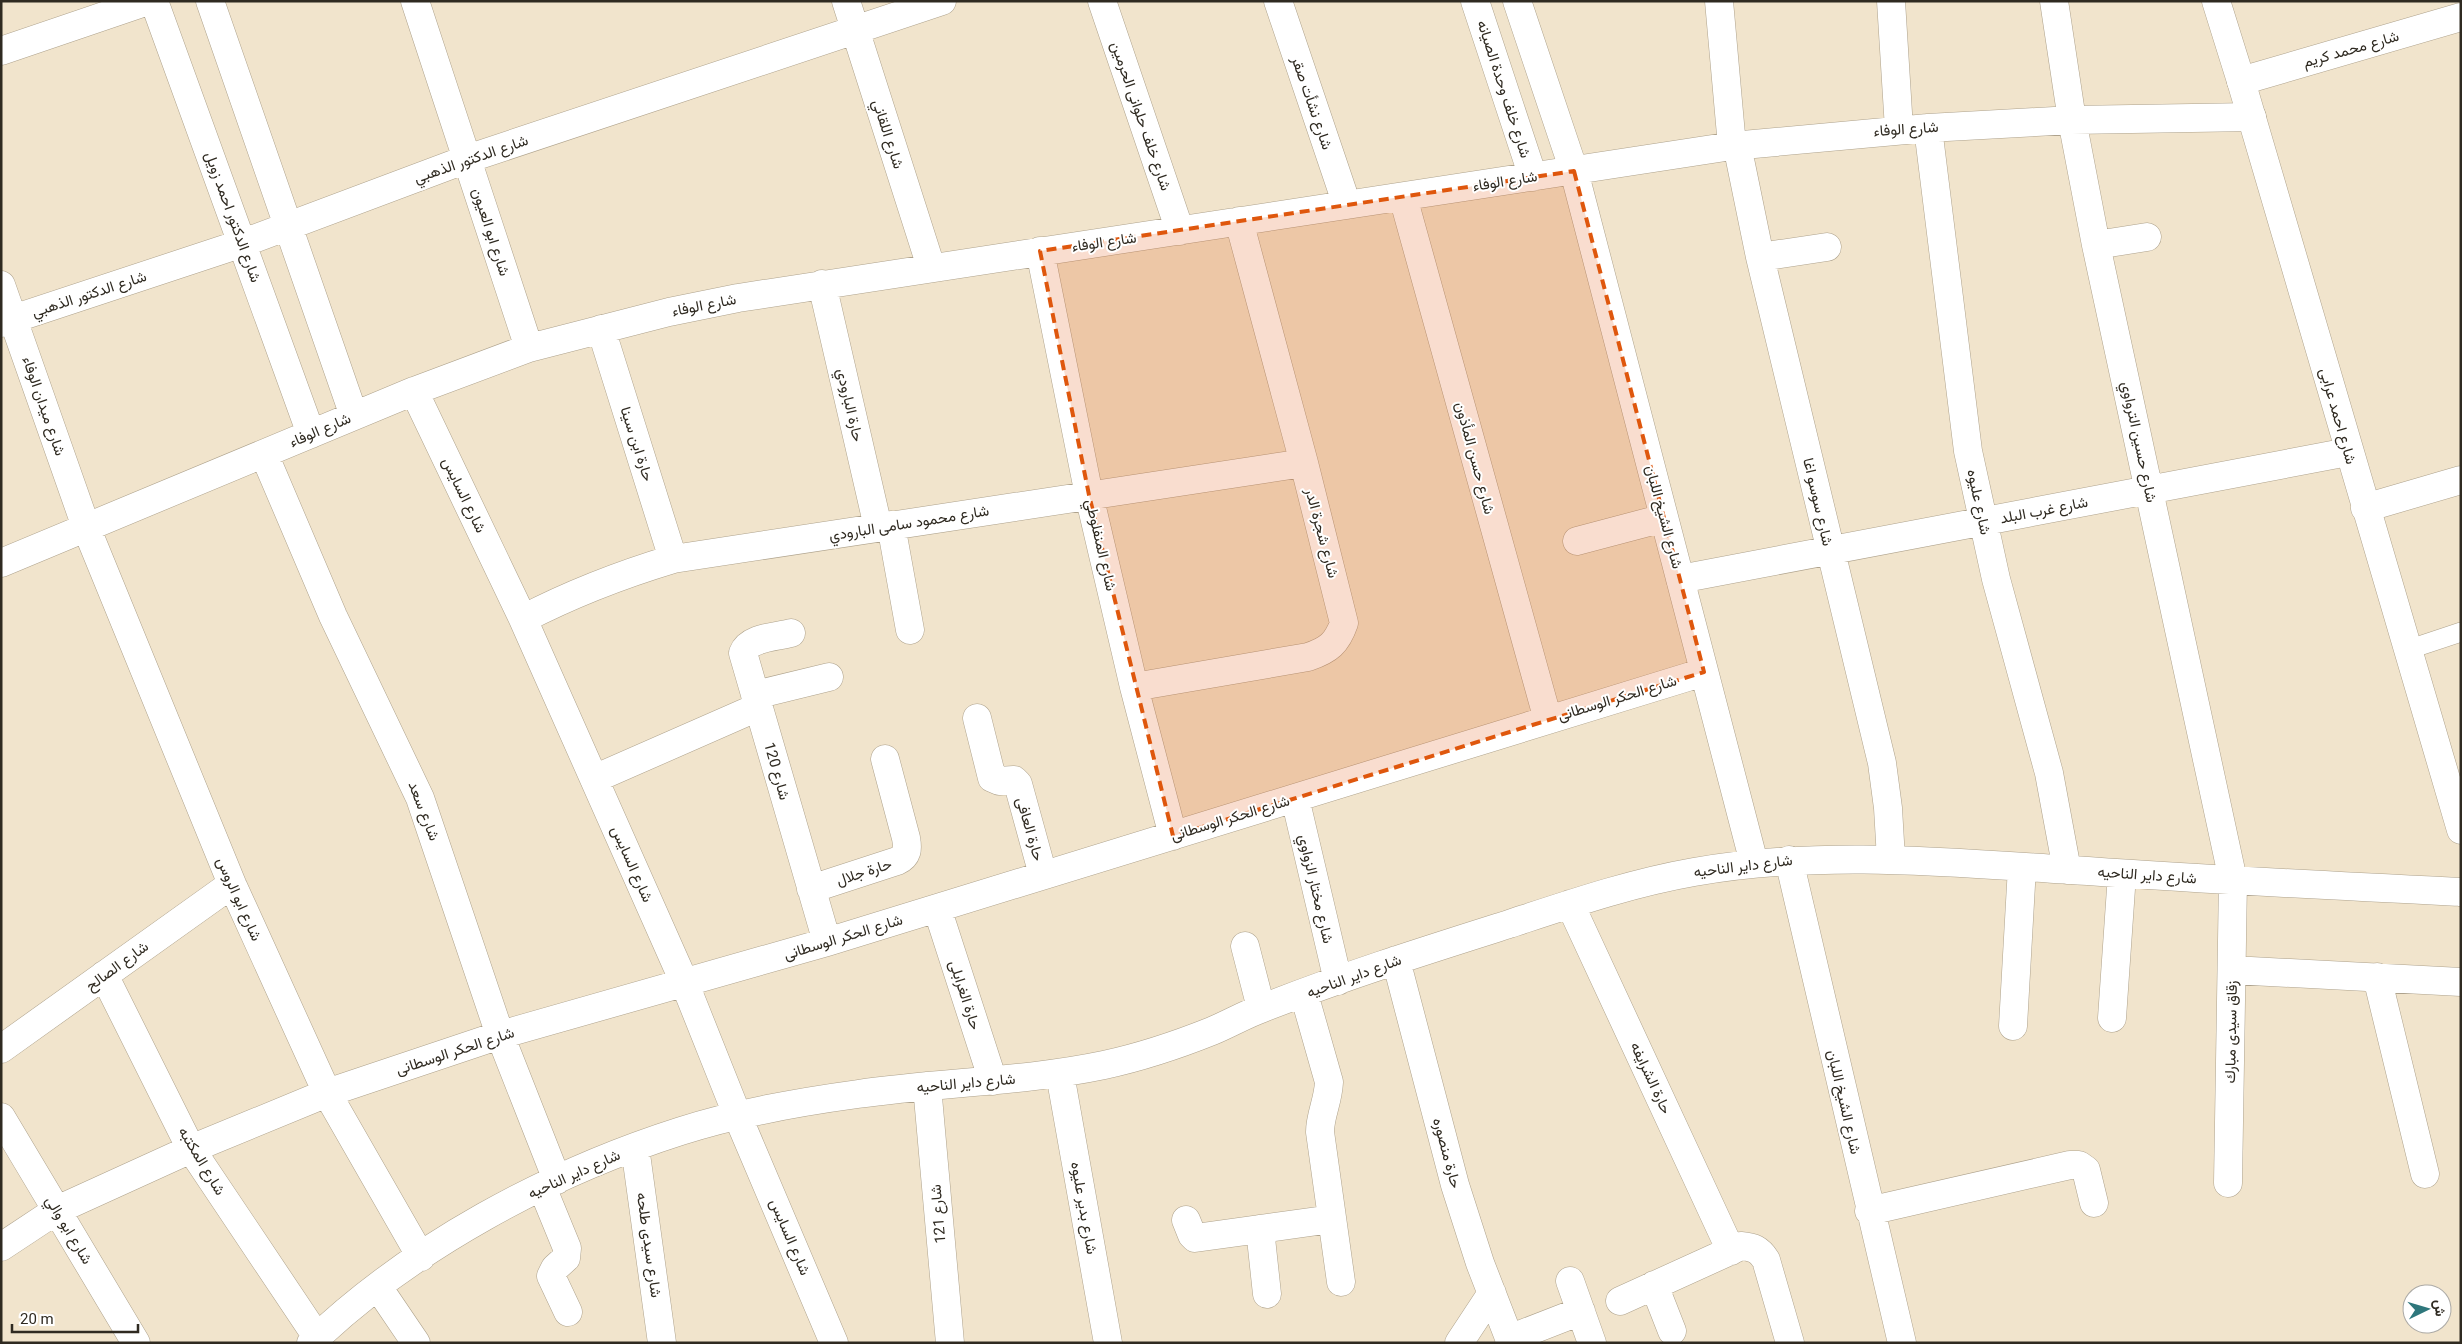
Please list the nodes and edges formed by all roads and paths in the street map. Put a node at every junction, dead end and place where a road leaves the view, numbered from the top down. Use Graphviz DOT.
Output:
graph roads {
  1 [pos="148,1"];
  2 [pos="154,1"];
  3 [pos="210,1"];
  4 [pos="415,1"];
  5 [pos="846,1"];
  6 [pos="942,1"];
  7 [pos="1102,1"];
  8 [pos="1278,1"];
  9 [pos="1475,1"];
  10 [pos="1517,1"];
  11 [pos="1719,1"];
  12 [pos="1891,1"];
  13 [pos="2054,1"];
  14 [pos="2216,1"];
  15 [pos="2461,18"];
  16 [pos="855,30"];
  17 [pos="1,51"];
  18 [pos="2242,81"];
  19 [pos="2252,117"];
  20 [pos="2072,120"];
  21 [pos="1928,128"];
  22 [pos="1899,129"];
  23 [pos="1735,146"];
  24 [pos="467,159"];
  25 [pos="1574,171"];
  26 [pos="1533,177"];
  27 [pos="1403,196"];
  28 [pos="1347,205"];
  29 [pos="1239,221"];
  30 [pos="288,226"];
  31 [pos="1180,230"];
  32 [pos="2147,237"];
  33 [pos="243,243"];
  34 [pos="2096,246"];
  35 [pos="1827,247"];
  36 [pos="1040,251"];
  37 [pos="1760,257"];
  38 [pos="931,268"];
  39 [pos="822,284"];
  40 [pos="1,286"];
  41 [pos="7,321"];
  42 [pos="600,329"];
  43 [pos="529,348"];
  44 [pos="414,392"];
  45 [pos="354,416"];
  46 [pos="311,434"];
  47 [pos="2348,452"];
  48 [pos="264,454"];
  49 [pos="1304,462"];
  50 [pos="2461,480"];
  51 [pos="2149,490"];
  52 [pos="1090,495"];
  53 [pos="2365,508"];
  54 [pos="1664,518"];
  55 [pos="1982,522"];
  56 [pos="884,526"];
  57 [pos="86,527"];
  58 [pos="1577,541"];
  59 [pos="1829,550"];
  60 [pos="674,560"];
  61 [pos="1,563"];
  62 [pos="1680,579"];
  63 [pos="523,619"];
  64 [pos="910,630"];
  65 [pos="2461,632"];
  66 [pos="791,633"];
  67 [pos="2407,650"];
  68 [pos="1704,672"];
  69 [pos="830,677"];
  70 [pos="1134,687"];
  71 [pos="757,701"];
  72 [pos="977,718"];
  73 [pos="1548,720"];
  74 [pos="885,759"];
  75 [pos="594,779"];
  76 [pos="1295,798"];
  77 [pos="2461,830"];
  78 [pos="1173,836"];
  79 [pos="1891,859"];
  80 [pos="1789,860"];
  81 [pos="1754,863"];
  82 [pos="2022,867"];
  83 [pos="2067,870"];
  84 [pos="2122,874"];
  85 [pos="1043,875"];
  86 [pos="2233,880"];
  87 [pos="232,884"];
  88 [pos="811,889"];
  89 [pos="2461,892"];
  90 [pos="1570,904"];
  91 [pos="937,908"];
  92 [pos="827,942"];
  93 [pos="1245,946"];
  94 [pos="1396,960"];
  95 [pos="2232,970"];
  96 [pos="104,975"];
  97 [pos="2377,977"];
  98 [pos="1338,981"];
  99 [pos="2461,982"];
  100 [pos="685,984"];
  101 [pos="1304,994"];
  102 [pos="1261,1008"];
  103 [pos="2112,1018"];
  104 [pos="2013,1026"];
  105 [pos="500,1035"];
  106 [pos="3,1042"];
  107 [pos="1060,1074"];
  108 [pos="993,1082"];
  109 [pos="927,1086"];
  110 [pos="327,1093"];
  111 [pos="1,1117"];
  112 [pos="738,1117"];
  113 [pos="635,1147"];
  114 [pos="192,1149"];
  115 [pos="2425,1174"];
  116 [pos="550,1183"];
  117 [pos="2228,1183"];
  118 [pos="2094,1203"];
  119 [pos="57,1210"];
  120 [pos="1869,1211"];
  121 [pos="1332,1219"];
  122 [pos="1186,1220"];
  123 [pos="1260,1229"];
  124 [pos="1,1247"];
  125 [pos="1731,1251"];
  126 [pos="420,1257"];
  127 [pos="1570,1281"];
  128 [pos="1341,1282"];
  129 [pos="1654,1285"];
  130 [pos="378,1287"];
  131 [pos="1492,1293"];
  132 [pos="1267,1294"];
  133 [pos="1620,1301"];
  134 [pos="1581,1311"];
  135 [pos="568,1312"];
  136 [pos="1672,1331"];
  137 [pos="322,1338"];
  138 [pos="1510,1341"];
  139 [pos="136,1343"];
  140 [pos="416,1343"];
  141 [pos="662,1343"];
  142 [pos="834,1343"];
  143 [pos="950,1343"];
  144 [pos="1108,1343"];
  145 [pos="1459,1343"];
  146 [pos="1592,1343"];
  147 [pos="1790,1343"];
  148 [pos="1902,1343"];
  1 -- 17 [label="street"];
  2 -- 33 [label="street, شارع الدكتور احمد زويل"];
  3 -- 30 [label="street"];
  4 -- 24 [label="street, شارع ابو العيون"];
  5 -- 16 [label="street, شارع اللقاني"];
  6 -- 16 [label="street, شارع الدكتور الذهبي"];
  7 -- 31 [label="street, شارع خلف حلوانى الحرمين"];
  8 -- 28 [label="street, شارع نشأت صقر"];
  9 -- 26 [label="street, شارع خلف وحدة الصيانه"];
  10 -- 25 [label="street"];
  11 -- 23 [label="street, شارع سوسو اغا"];
  12 -- 22 [label="street"];
  13 -- 20 [label="street, شارع حسين الترواوي"];
  14 -- 18 [label="street, شارع احمد عرابى"];
  15 -- 18 [label="street, شارع محمد كريم"];
  16 -- 24 [label="street, شارع الدكتور الذهبي"];
  16 -- 38 [label="street, شارع اللقاني"];
  18 -- 19 [label="street, شارع احمد عرابى"];
  19 -- 20 [label="street, شارع الوفاء"];
  19 -- 47 [label="street, شارع احمد عرابى"];
  20 -- 21 [label="street, شارع الوفاء"];
  20 -- 34 [label="street, شارع حسين الترواوي"];
  21 -- 22 [label="street, شارع الوفاء"];
  21 -- 55 [label="street, شارع عليوه"];
  22 -- 23 [label="street, شارع الوفاء"];
  23 -- 25 [label="street, شارع الوفاء"];
  23 -- 37 [label="street, شارع سوسو اغا"];
  24 -- 30 [label="street, شارع الدكتور الذهبي"];
  24 -- 43 [label="street, شارع ابو العيون"];
  25 -- 26 [label="street, شارع الوفاء"];
  25 -- 54 [label="street, شارع الشيخ اللبان"];
  26 -- 27 [label="street, شارع الوفاء"];
  27 -- 28 [label="street, شارع الوفاء"];
  27 -- 73 [label="street, شارع حسن المأذون"];
  28 -- 29 [label="street, شارع الوفاء"];
  29 -- 31 [label="street, شارع الوفاء"];
  29 -- 49 [label="street, شارع شجرة الدر"];
  30 -- 33 [label="street, شارع الدكتور الذهبي"];
  30 -- 45 [label="street"];
  31 -- 36 [label="street, شارع الوفاء"];
  32 -- 34 [label="street"];
  33 -- 41 [label="street, شارع الدكتور الذهبي"];
  33 -- 46 [label="street, شارع الدكتور احمد زويل"];
  34 -- 51 [label="street, شارع حسين الترواوي"];
  35 -- 37 [label="street"];
  36 -- 38 [label="street, شارع الوفاء"];
  36 -- 52 [label="street, شارع المنفلوطي"];
  37 -- 59 [label="street, شارع سوسو اغا"];
  38 -- 39 [label="street, شارع الوفاء"];
  39 -- 42 [label="street, شارع الوفاء"];
  39 -- 56 [label="street, حارة البارودي"];
  40 -- 41 [label="street, شارع ميدان الوفاء"];
  41 -- 57 [label="street, شارع ميدان الوفاء"];
  42 -- 43 [label="street, شارع الوفاء"];
  42 -- 60 [label="street, حارة ابن سينا"];
  43 -- 44 [label="street, شارع الوفاء"];
  44 -- 45 [label="street, شارع الوفاء"];
  44 -- 63 [label="street, شارع السايس"];
  45 -- 46 [label="street, شارع الوفاء"];
  46 -- 48 [label="street, شارع الوفاء"];
  47 -- 51 [label="street, شارع غرب البلد"];
  47 -- 53 [label="street, شارع احمد عرابى"];
  48 -- 57 [label="street, شارع الوفاء"];
  48 -- 105 [label="street, شارع سعد"];
  49 -- 52 [label="street, شارع محمود سامى البارودي"];
  49 -- 70 [label="street, شارع شجرة الدر"];
  50 -- 53 [label="street"];
  51 -- 55 [label="street, شارع غرب البلد"];
  51 -- 86 [label="street, شارع حسين الترواوي"];
  52 -- 56 [label="street, شارع محمود سامى البارودي"];
  52 -- 70 [label="street, شارع المنفلوطي"];
  53 -- 67 [label="street, شارع احمد عرابى"];
  54 -- 58 [label="street"];
  54 -- 62 [label="street, شارع الشيخ اللبان"];
  55 -- 59 [label="street, شارع غرب البلد"];
  55 -- 83 [label="street, شارع عليوه"];
  56 -- 60 [label="street, شارع محمود سامى البارودي"];
  56 -- 64 [label="street, حارة البارودي"];
  57 -- 61 [label="street, شارع الوفاء"];
  57 -- 87 [label="street, شارع ابو الروس"];
  59 -- 62 [label="street, شارع غرب البلد"];
  59 -- 79 [label="street, شارع سوسو اغا"];
  60 -- 63 [label="street, شارع محمود سامى البارودي"];
  62 -- 68 [label="street, شارع الشيخ اللبان"];
  63 -- 75 [label="street, شارع السايس"];
  65 -- 67 [label="lane"];
  66 -- 71 [label="street, شارع 120"];
  67 -- 77 [label="street, شارع احمد عرابى"];
  68 -- 73 [label="street, شارع الحكر الوسطانى"];
  68 -- 81 [label="street, شارع الشيخ اللبان"];
  69 -- 71 [label="street"];
  70 -- 78 [label="street, شارع المنفلوطي"];
  71 -- 75 [label="street"];
  71 -- 88 [label="street, شارع 120"];
  72 -- 85 [label="street, حارة العافى"];
  73 -- 76 [label="street, شارع الحكر الوسطانى"];
  74 -- 88 [label="street, حارة جلال"];
  75 -- 100 [label="street, شارع السايس"];
  76 -- 78 [label="street, شارع الحكر الوسطانى"];
  76 -- 98 [label="street, شارع مختار الزواوي"];
  78 -- 85 [label="street, شارع الحكر الوسطانى"];
  79 -- 80 [label="street, شارع داير الناحيه"];
  79 -- 82 [label="street, شارع داير الناحيه"];
  80 -- 81 [label="street, شارع داير الناحيه"];
  80 -- 120 [label="street, شارع الشيخ اللبان"];
  81 -- 90 [label="street, شارع داير الناحيه"];
  82 -- 83 [label="street, شارع داير الناحيه"];
  82 -- 104 [label="street"];
  83 -- 84 [label="street, شارع داير الناحيه"];
  84 -- 86 [label="street, شارع داير الناحيه"];
  84 -- 103 [label="street"];
  85 -- 91 [label="street, شارع الحكر الوسطانى"];
  86 -- 89 [label="street, شارع داير الناحيه"];
  86 -- 95 [label="street, زقاق سيدى مبارك"];
  87 -- 96 [label="street, شارع الصالح"];
  87 -- 110 [label="street, شارع ابو الروس"];
  88 -- 92 [label="street, شارع 120"];
  90 -- 94 [label="street, شارع داير الناحيه"];
  90 -- 125 [label="street, حارة الشرايفه"];
  91 -- 92 [label="street, شارع الحكر الوسطانى"];
  91 -- 108 [label="street, حارة الغرابلى"];
  92 -- 100 [label="street, شارع الحكر الوسطانى"];
  93 -- 102 [label="street"];
  94 -- 98 [label="street, شارع داير الناحيه"];
  94 -- 131 [label="street, حارة منصوره"];
  95 -- 97 [label="street"];
  95 -- 117 [label="street, زقاق سيدى مبارك"];
  96 -- 106 [label="street, شارع الصالح"];
  96 -- 114 [label="street, شارع المكتبه"];
  97 -- 99 [label="street"];
  97 -- 115 [label="street"];
  98 -- 101 [label="street, شارع داير الناحيه"];
  100 -- 105 [label="street, شارع الحكر الوسطانى"];
  100 -- 112 [label="street, شارع السايس"];
  101 -- 102 [label="street, شارع داير الناحيه"];
  101 -- 121 [label="street"];
  102 -- 107 [label="street, شارع داير الناحيه"];
  105 -- 110 [label="street, شارع الحكر الوسطانى"];
  105 -- 116 [label="street, شارع سعد"];
  107 -- 108 [label="street, شارع داير الناحيه"];
  107 -- 144 [label="street, شارع بدير عليوه"];
  108 -- 109 [label="street, شارع داير الناحيه"];
  109 -- 112 [label="street, شارع داير الناحيه"];
  109 -- 143 [label="street, شارع 121"];
  110 -- 114 [label="street, شارع الحكر الوسطانى"];
  110 -- 126 [label="street, شارع ابو الروس"];
  111 -- 119 [label="street, شارع ابو والي"];
  112 -- 113 [label="street, شارع داير الناحيه"];
  112 -- 142 [label="street, شارع السايس"];
  113 -- 116 [label="street, شارع داير الناحيه"];
  113 -- 141 [label="street, شارع سيدى طلحه"];
  114 -- 119 [label="street, شارع الحكر الوسطانى"];
  114 -- 137 [label="street, شارع المكتبه"];
  116 -- 126 [label="street, شارع داير الناحيه"];
  116 -- 135 [label="street, شارع سعد"];
  118 -- 120 [label="street"];
  119 -- 124 [label="street, شارع الحكر الوسطانى"];
  119 -- 139 [label="street, شارع ابو والي"];
  120 -- 148 [label="street, شارع الشيخ اللبان"];
  121 -- 123 [label="street"];
  121 -- 128 [label="street"];
  122 -- 123 [label="street"];
  123 -- 132 [label="street"];
  125 -- 129 [label="street"];
  125 -- 147 [label="street"];
  126 -- 130 [label="street, شارع داير الناحيه"];
  127 -- 134 [label="street"];
  129 -- 133 [label="street"];
  129 -- 136 [label="street"];
  130 -- 137 [label="street, شارع داير الناحيه"];
  130 -- 140 [label="street"];
  131 -- 138 [label="street, حارة منصوره"];
  131 -- 145 [label="street"];
  134 -- 138 [label="street"];
  134 -- 146 [label="street"];
}
